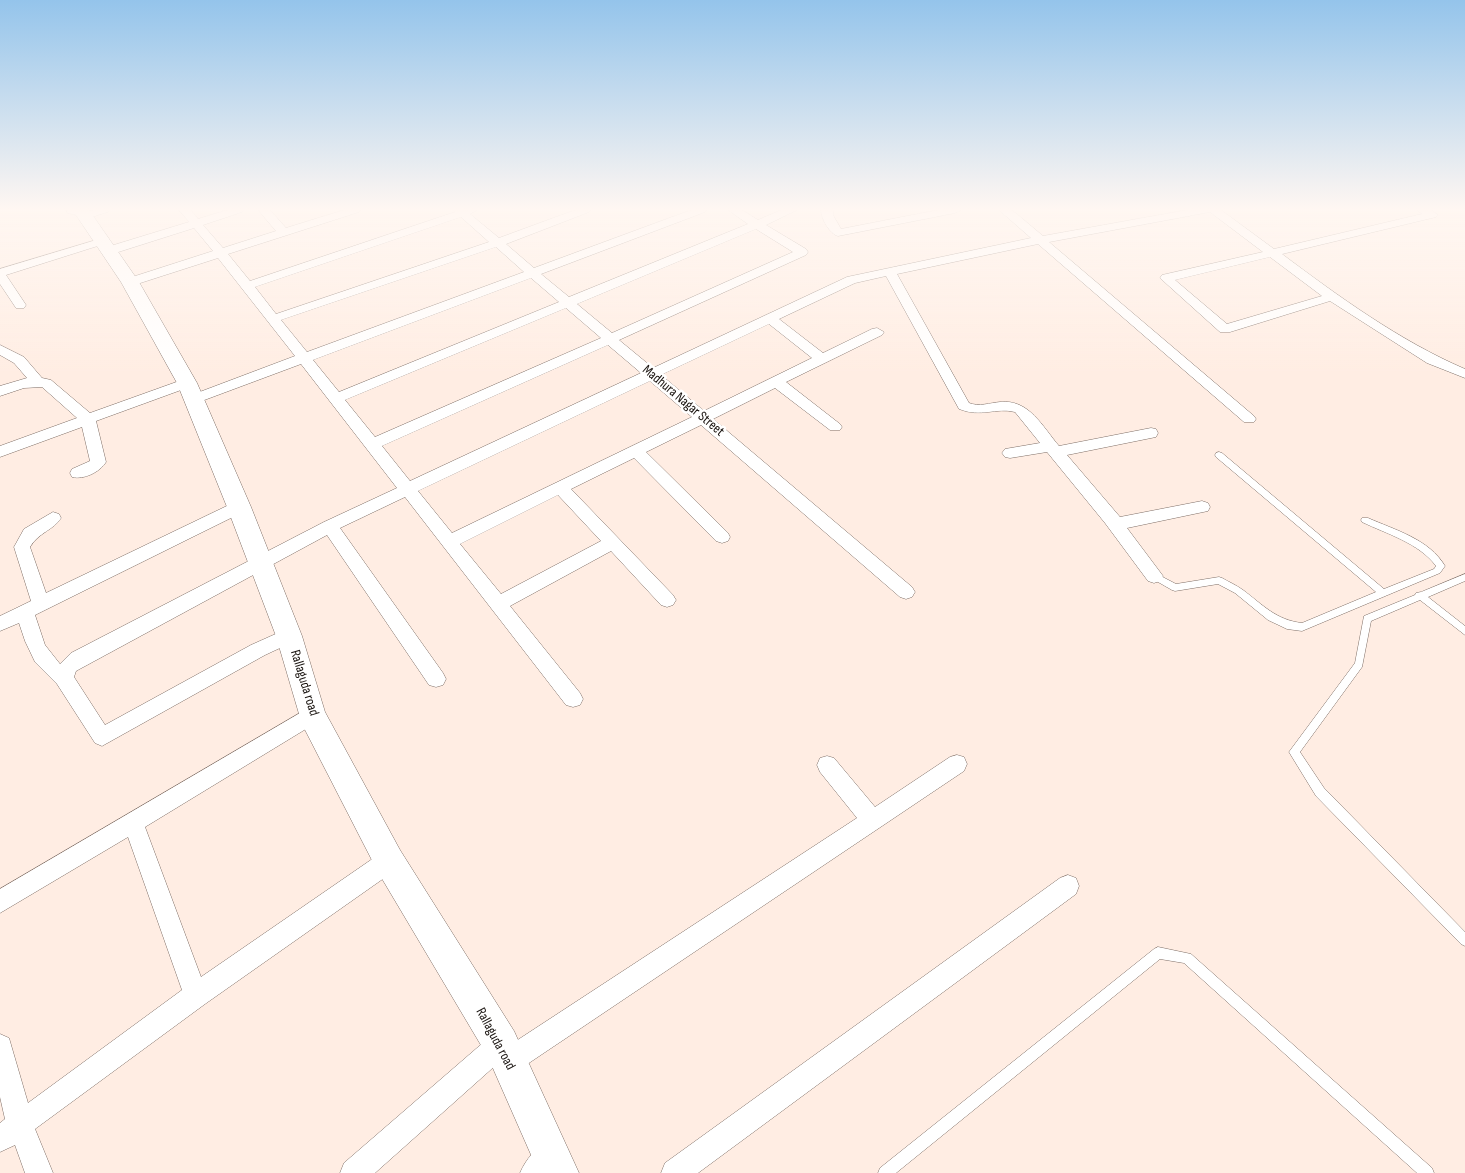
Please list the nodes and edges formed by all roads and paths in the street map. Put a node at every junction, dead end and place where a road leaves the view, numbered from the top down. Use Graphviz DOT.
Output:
graph roads {
  1 [pos="35,265"];
  2 [pos="118,265"];
  3 [pos="184,265"];
  4 [pos="230,265"];
  5 [pos="309,265"];
  6 [pos="433,265"];
  7 [pos="523,265"];
  8 [pos="555,265"];
  9 [pos="658,265"];
  10 [pos="774,265"];
  11 [pos="924,265"];
  12 [pos="1064,265"];
  13 [pos="1220,265"];
  14 [pos="1289,265"];
  15 [pos="890,272"];
  16 [pos="533,273"];
  17 [pos="0,274"];
  18 [pos="130,282"];
  19 [pos="247,286"];
  20 [pos="1332,296"];
  21 [pos="567,302"];
  22 [pos="20,305"];
  23 [pos="273,319"];
  24 [pos="770,319"];
  25 [pos="877,332"];
  26 [pos="610,339"];
  27 [pos="0,349"];
  28 [pos="822,358"];
  29 [pos="304,359"];
  30 [pos="1465,374"];
  31 [pos="653,375"];
  32 [pos="37,381"];
  33 [pos="775,381"];
  34 [pos="0,391"];
  35 [pos="191,391"];
  36 [pos="336,399"];
  37 [pos="702,417"];
  38 [pos="88,419"];
  39 [pos="1249,419"];
  40 [pos="835,427"];
  41 [pos="1151,433"];
  42 [pos="372,444"];
  43 [pos="1052,449"];
  44 [pos="635,450"];
  45 [pos="0,452"];
  46 [pos="1010,453"];
  47 [pos="1219,455"];
  48 [pos="78,473"];
  49 [pos="559,487"];
  50 [pos="407,489"];
  51 [pos="239,507"];
  52 [pos="1202,507"];
  53 [pos="53,518"];
  54 [pos="1111,520"];
  55 [pos="1365,520"];
  56 [pos="330,526"];
  57 [pos="722,537"];
  58 [pos="449,542"];
  59 [pos="613,542"];
  60 [pos="261,562"];
  61 [pos="1154,576"];
  62 [pos="1465,577"];
  63 [pos="906,592"];
  64 [pos="1383,593"];
  65 [pos="1419,595"];
  66 [pos="667,600"];
  67 [pos="498,604"];
  68 [pos="33,608"];
  69 [pos="0,624"];
  70 [pos="1465,631"];
  71 [pos="289,636"];
  72 [pos="64,678"];
  73 [pos="436,679"];
  74 [pos="573,699"];
  75 [pos="312,715"];
  76 [pos="957,764"];
  77 [pos="828,766"];
  78 [pos="872,820"];
  79 [pos="133,822"];
  80 [pos="389,861"];
  81 [pos="1068,886"];
  82 [pos="0,902"];
  83 [pos="1465,940"];
  84 [pos="196,996"];
  85 [pos="0,1047"];
  86 [pos="505,1053"];
  87 [pos="10,1132"];
  88 [pos="548,1167"];
  89 [pos="39,1173"];
  90 [pos="354,1173"];
  91 [pos="675,1173"];
  92 [pos="886,1173"];
  93 [pos="1427,1173"];
  1 -- 17 [label="street"];
  2 -- 18 [label="main road, Rallaguda road"];
  3 -- 18 [label="street"];
  4 -- 19 [label="street"];
  5 -- 19 [label="street"];
  6 -- 23 [label="street"];
  7 -- 16 [label="street, Madhura Nagar Street"];
  8 -- 16 [label="street"];
  9 -- 21 [label="street"];
  10 -- 26 [label="street"];
  11 -- 15 [label="street"];
  12 -- 39 [label="street"];
  13 -- 20 [label="street"];
  14 -- 20 [label="street"];
  15 -- 24 [label="street"];
  15 -- 43 [label="street"];
  16 -- 21 [label="street, Madhura Nagar Street"];
  16 -- 29 [label="street"];
  17 -- 22 [label="street"];
  18 -- 35 [label="main road, Rallaguda road"];
  19 -- 23 [label="street"];
  20 -- 30 [label="street"];
  21 -- 26 [label="street, Madhura Nagar Street"];
  21 -- 36 [label="street"];
  23 -- 29 [label="street"];
  24 -- 28 [label="street"];
  24 -- 31 [label="street"];
  25 -- 28 [label="street"];
  26 -- 31 [label="street, Madhura Nagar Street"];
  26 -- 42 [label="street"];
  27 -- 32 [label="street"];
  28 -- 33 [label="street"];
  29 -- 35 [label="street"];
  29 -- 36 [label="street"];
  31 -- 37 [label="street, Madhura Nagar Street"];
  31 -- 50 [label="street"];
  32 -- 34 [label="street"];
  32 -- 38 [label="street"];
  33 -- 37 [label="street"];
  33 -- 40 [label="street"];
  35 -- 38 [label="street"];
  35 -- 51 [label="main road, Rallaguda road"];
  36 -- 42 [label="street"];
  37 -- 44 [label="street"];
  37 -- 63 [label="street, Madhura Nagar Street"];
  38 -- 45 [label="street"];
  38 -- 48 [label="street"];
  41 -- 43 [label="street"];
  42 -- 50 [label="street"];
  43 -- 46 [label="street"];
  43 -- 54 [label="street"];
  44 -- 49 [label="street"];
  44 -- 57 [label="street"];
  47 -- 64 [label="lane"];
  49 -- 58 [label="street"];
  49 -- 59 [label="street"];
  50 -- 56 [label="street"];
  50 -- 58 [label="street"];
  51 -- 60 [label="main road, Rallaguda road"];
  51 -- 68 [label="street"];
  52 -- 54 [label="street"];
  53 -- 68 [label="street"];
  54 -- 61 [label="street"];
  55 -- 64 [label="lane"];
  56 -- 60 [label="street"];
  56 -- 73 [label="street"];
  58 -- 67 [label="street"];
  59 -- 66 [label="street"];
  59 -- 67 [label="street"];
  60 -- 71 [label="main road, Rallaguda road"];
  60 -- 72 [label="street"];
  61 -- 64 [label="lane"];
  62 -- 65 [label="lane"];
  65 -- 70 [label="lane"];
  65 -- 83 [label="lane"];
  67 -- 74 [label="street"];
  68 -- 69 [label="street"];
  68 -- 72 [label="street"];
  71 -- 72 [label="street"];
  71 -- 75 [label="main road, Rallaguda road"];
  75 -- 79 [label="street"];
  75 -- 80 [label="main road, Rallaguda road"];
  76 -- 78 [label="street"];
  77 -- 78 [label="street"];
  78 -- 86 [label="street"];
  79 -- 82 [label="street"];
  79 -- 84 [label="street"];
  80 -- 84 [label="street"];
  80 -- 86 [label="main road, Rallaguda road"];
  81 -- 91 [label="street"];
  84 -- 87 [label="street"];
  85 -- 87 [label="street"];
  86 -- 88 [label="main road, Rallaguda road"];
  86 -- 90 [label="street"];
  87 -- 89 [label="street"];
  92 -- 93 [label="lane"];
}
